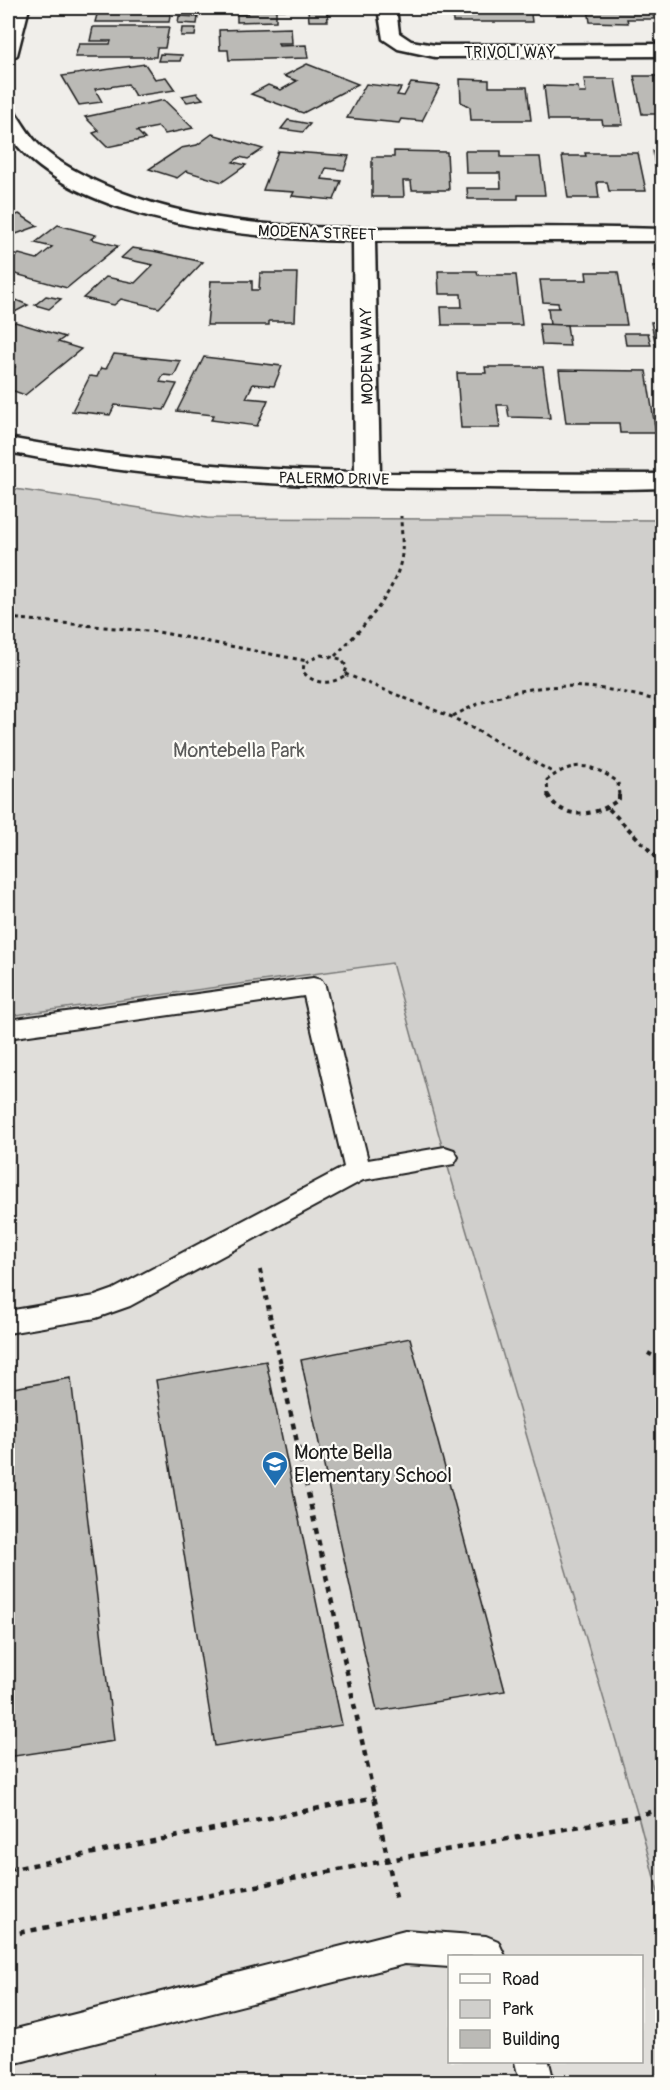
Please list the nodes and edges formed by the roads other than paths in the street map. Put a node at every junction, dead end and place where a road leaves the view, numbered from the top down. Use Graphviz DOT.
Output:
graph roads {
  1 [pos="20,8"];
  2 [pos="387,8"];
  3 [pos="663,50"];
  4 [pos="8,55"];
  5 [pos="8,116"];
  6 [pos="364,234"];
  7 [pos="663,235"];
  8 [pos="8,445"];
  9 [pos="368,478"];
  10 [pos="663,481"];
  11 [pos="8,1029"];
  12 [pos="445,1157"];
  13 [pos="358,1171"];
  14 [pos="8,1322"];
  15 [pos="487,1955"];
  16 [pos="8,2048"];
  17 [pos="532,2063"];
  18 [pos="537,2082"];
  1 -- 4 [label="street"];
  2 -- 3 [label="street, TRIVOLI WAY"];
  5 -- 6 [label="street, MODENA STREET"];
  6 -- 7 [label="street, MODENA STREET"];
  6 -- 9 [label="street, MODENA WAY"];
  8 -- 9 [label="street, PALERMO DRIVE"];
  9 -- 10 [label="street, PALERMO DRIVE"];
  11 -- 13 [label="lane"];
  12 -- 13 [label="lane"];
  13 -- 14 [label="lane"];
  15 -- 16 [label="lane"];
  17 -- 18 [label="lane"];
}
